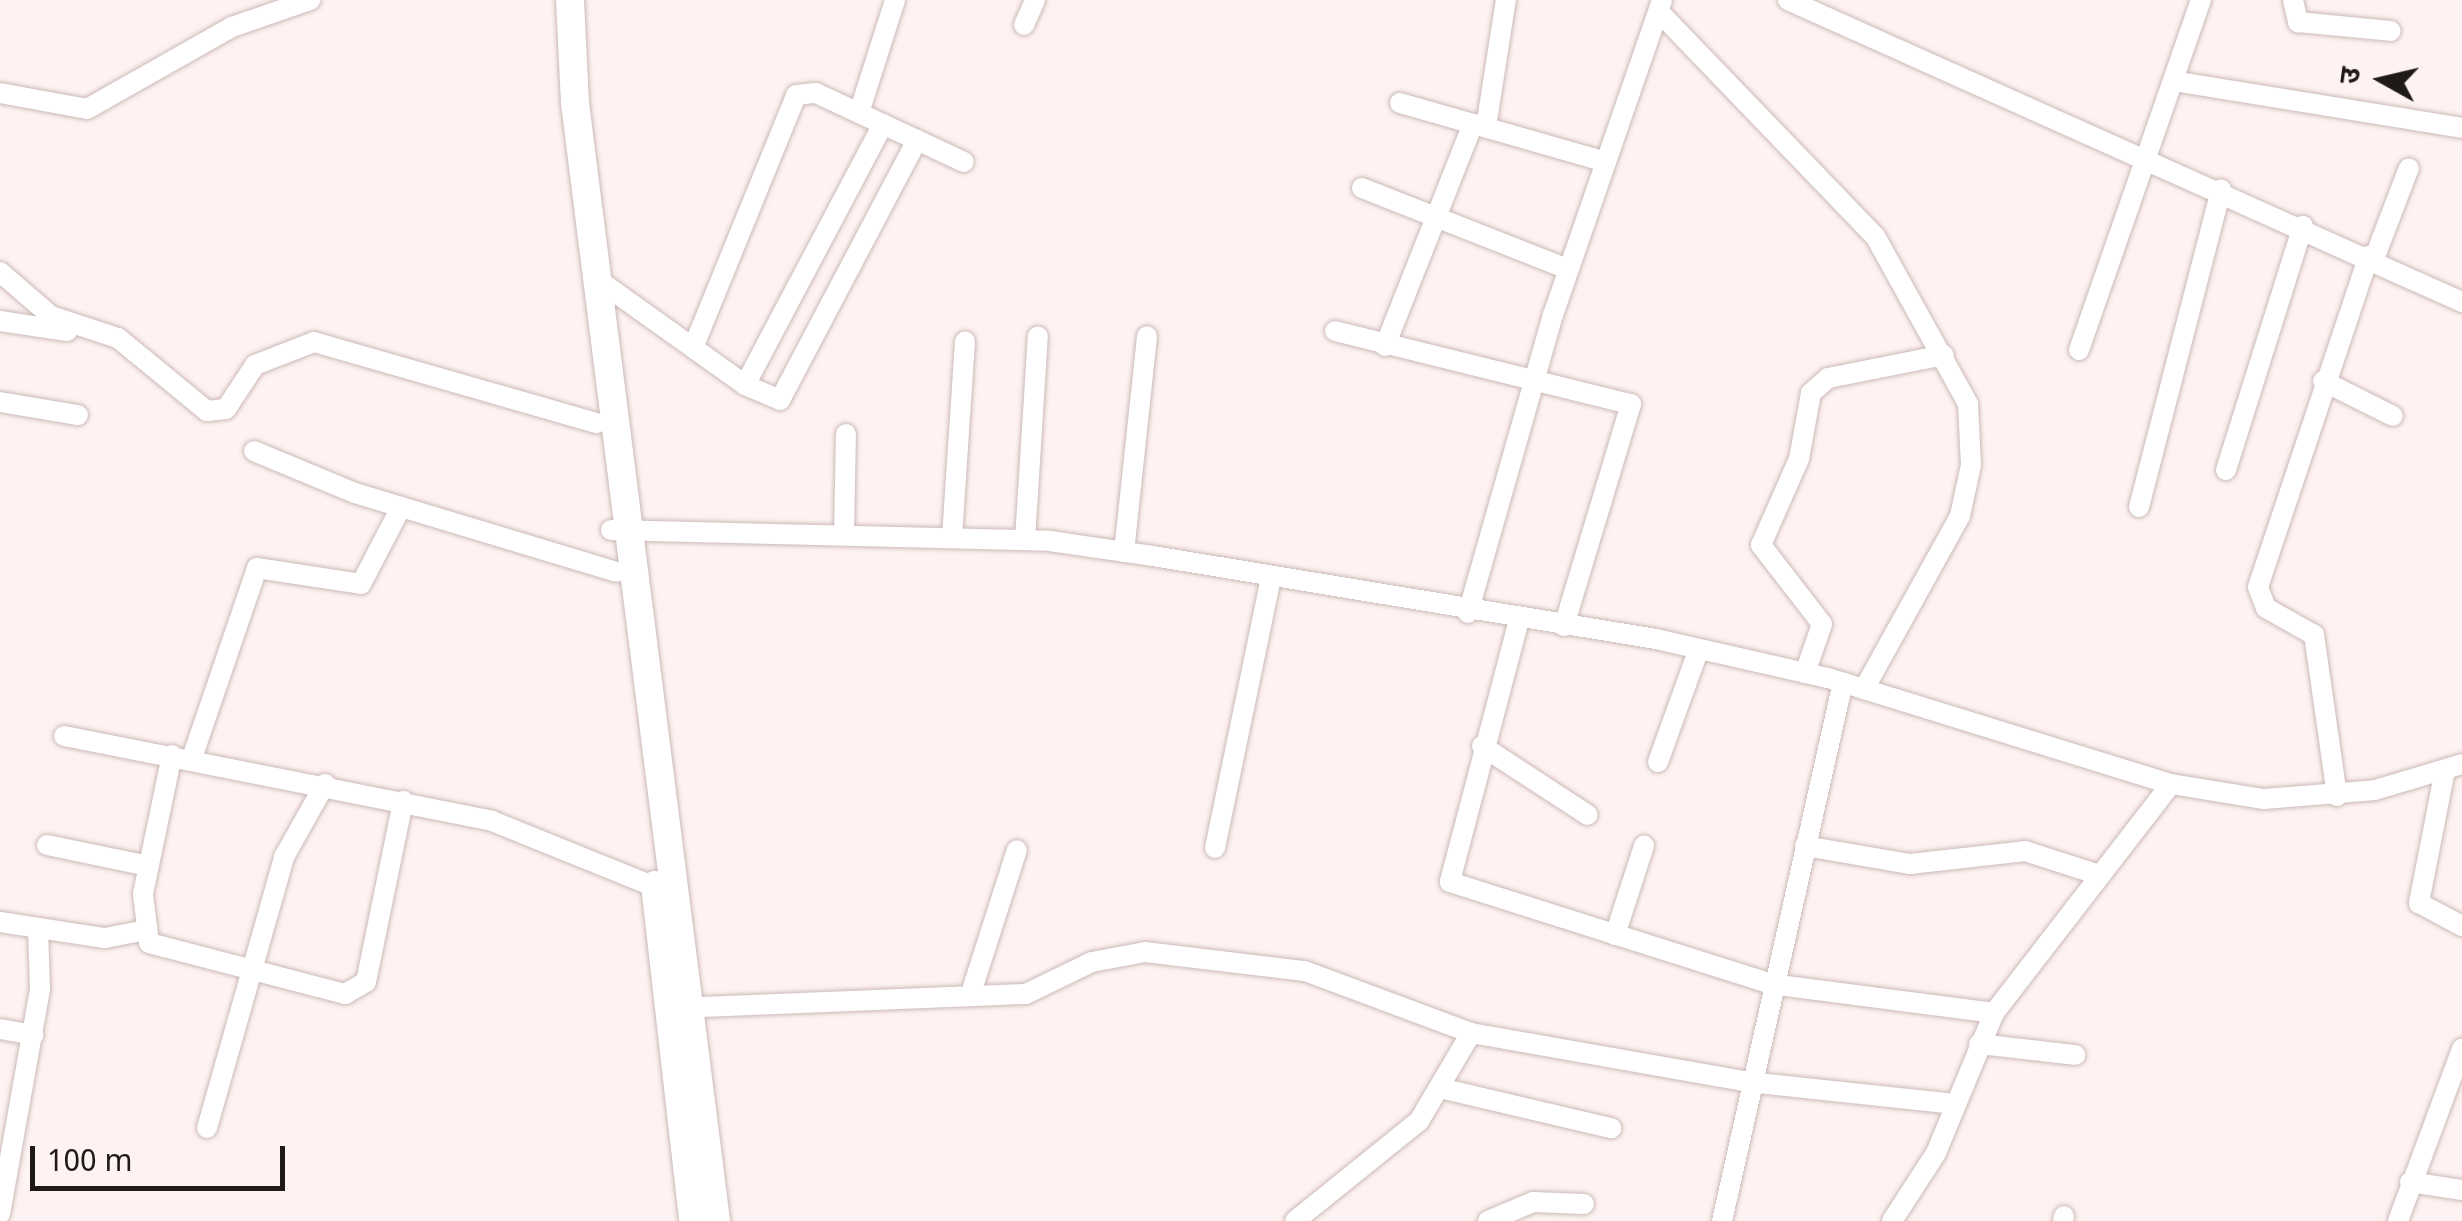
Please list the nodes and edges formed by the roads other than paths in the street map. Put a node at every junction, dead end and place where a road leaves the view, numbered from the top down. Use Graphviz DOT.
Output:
graph roads {
  1 [pos="310,0"];
  2 [pos="554,0"];
  3 [pos="570,0"];
  4 [pos="895,0"];
  5 [pos="1034,0"];
  6 [pos="1506,0"];
  7 [pos="1788,0"];
  8 [pos="2201,0"];
  9 [pos="2293,0"];
  10 [pos="1661,7"];
  11 [pos="1024,25"];
  12 [pos="2391,30"];
  13 [pos="2173,81"];
  14 [pos="0,93"];
  15 [pos="1400,104"];
  16 [pos="859,113"];
  17 [pos="882,124"];
  18 [pos="1480,126"];
  19 [pos="2462,128"];
  20 [pos="917,140"];
  21 [pos="2147,155"];
  22 [pos="964,162"];
  23 [pos="1606,162"];
  24 [pos="2409,168"];
  25 [pos="1362,188"];
  26 [pos="2222,189"];
  27 [pos="1437,218"];
  28 [pos="2304,226"];
  29 [pos="2371,257"];
  30 [pos="1568,270"];
  31 [pos="0,272"];
  32 [pos="598,280"];
  33 [pos="2462,302"];
  34 [pos="0,321"];
  35 [pos="1335,331"];
  36 [pos="1038,336"];
  37 [pos="1147,336"];
  38 [pos="118,338"];
  39 [pos="965,341"];
  40 [pos="1385,346"];
  41 [pos="693,348"];
  42 [pos="2078,350"];
  43 [pos="1944,355"];
  44 [pos="1533,381"];
  45 [pos="2323,381"];
  46 [pos="745,386"];
  47 [pos="0,402"];
  48 [pos="78,415"];
  49 [pos="2393,416"];
  50 [pos="597,423"];
  51 [pos="846,434"];
  52 [pos="254,451"];
  53 [pos="2226,470"];
  54 [pos="401,507"];
  55 [pos="2139,507"];
  56 [pos="620,530"];
  57 [pos="844,534"];
  58 [pos="952,538"];
  59 [pos="1025,540"];
  60 [pos="1124,552"];
  61 [pos="616,572"];
  62 [pos="1272,577"];
  63 [pos="1468,613"];
  64 [pos="1518,620"];
  65 [pos="1564,626"];
  66 [pos="1699,649"];
  67 [pos="1805,673"];
  68 [pos="1842,682"];
  69 [pos="1864,689"];
  70 [pos="64,736"];
  71 [pos="1482,746"];
  72 [pos="182,756"];
  73 [pos="1658,762"];
  74 [pos="2453,767"];
  75 [pos="325,784"];
  76 [pos="2172,784"];
  77 [pos="2337,796"];
  78 [pos="403,801"];
  79 [pos="1588,816"];
  80 [pos="47,845"];
  81 [pos="1644,846"];
  82 [pos="1805,846"];
  83 [pos="1215,848"];
  84 [pos="1017,850"];
  85 [pos="148,866"];
  86 [pos="2096,874"];
  87 [pos="655,887"];
  88 [pos="0,922"];
  89 [pos="2462,926"];
  90 [pos="38,928"];
  91 [pos="142,931"];
  92 [pos="1615,935"];
  93 [pos="250,970"];
  94 [pos="1771,984"];
  95 [pos="970,993"];
  96 [pos="679,1007"];
  97 [pos="1994,1013"];
  98 [pos="0,1029"];
  99 [pos="1471,1034"];
  100 [pos="33,1036"];
  101 [pos="1979,1044"];
  102 [pos="2462,1049"];
  103 [pos="2075,1055"];
  104 [pos="1749,1082"];
  105 [pos="1440,1088"];
  106 [pos="1955,1104"];
  107 [pos="206,1128"];
  108 [pos="1611,1128"];
  109 [pos="9,1133"];
  110 [pos="2410,1182"];
  111 [pos="2462,1190"];
  112 [pos="1584,1204"];
  113 [pos="0,1214"];
  114 [pos="693,1221"];
  115 [pos="716,1221"];
  116 [pos="1295,1221"];
  117 [pos="1488,1221"];
  118 [pos="1722,1221"];
  119 [pos="1892,1221"];
  120 [pos="2398,1221"];
  1 -- 14 [label="street"];
  2 -- 50 [label="main road"];
  3 -- 32 [label="main road"];
  4 -- 16 [label="street"];
  5 -- 11 [label="street"];
  6 -- 18 [label="street"];
  7 -- 21 [label="street"];
  8 -- 13 [label="street"];
  9 -- 12 [label="street"];
  10 -- 23 [label="street"];
  10 -- 43 [label="street"];
  13 -- 19 [label="street"];
  13 -- 21 [label="street"];
  15 -- 18 [label="street"];
  16 -- 17 [label="street"];
  16 -- 41 [label="street"];
  17 -- 20 [label="street"];
  17 -- 46 [label="street"];
  18 -- 23 [label="street"];
  18 -- 27 [label="street"];
  20 -- 22 [label="street"];
  20 -- 46 [label="street"];
  21 -- 26 [label="street"];
  21 -- 42 [label="street"];
  23 -- 30 [label="street"];
  24 -- 29 [label="street"];
  25 -- 27 [label="street"];
  26 -- 28 [label="street"];
  26 -- 55 [label="street"];
  27 -- 30 [label="street"];
  27 -- 40 [label="street"];
  28 -- 29 [label="street"];
  28 -- 53 [label="street"];
  29 -- 33 [label="street"];
  29 -- 45 [label="street"];
  30 -- 44 [label="street"];
  31 -- 38 [label="street"];
  32 -- 41 [label="street"];
  32 -- 56 [label="main road"];
  34 -- 38 [label="street"];
  35 -- 40 [label="street"];
  36 -- 59 [label="street"];
  37 -- 60 [label="street"];
  38 -- 50 [label="street"];
  39 -- 58 [label="street"];
  40 -- 44 [label="street"];
  41 -- 46 [label="street"];
  43 -- 67 [label="street"];
  43 -- 69 [label="street"];
  44 -- 63 [label="street"];
  44 -- 65 [label="street"];
  45 -- 49 [label="street"];
  45 -- 77 [label="street"];
  47 -- 48 [label="street"];
  50 -- 56 [label="main road"];
  51 -- 57 [label="street"];
  52 -- 54 [label="street"];
  54 -- 61 [label="street"];
  54 -- 72 [label="street"];
  56 -- 57 [label="street"];
  56 -- 61 [label="main road"];
  56 -- 96 [label="main road"];
  57 -- 58 [label="street"];
  58 -- 59 [label="street"];
  59 -- 60 [label="street"];
  60 -- 62 [label="street"];
  61 -- 87 [label="main road"];
  62 -- 63 [label="street"];
  62 -- 83 [label="street"];
  63 -- 64 [label="street"];
  64 -- 65 [label="street"];
  64 -- 71 [label="street"];
  65 -- 66 [label="street"];
  66 -- 67 [label="street"];
  66 -- 73 [label="street"];
  67 -- 68 [label="street"];
  68 -- 69 [label="street"];
  68 -- 82 [label="street"];
  69 -- 76 [label="street"];
  70 -- 72 [label="street"];
  71 -- 79 [label="street"];
  71 -- 92 [label="street"];
  72 -- 75 [label="street"];
  72 -- 85 [label="street"];
  74 -- 77 [label="street"];
  74 -- 89 [label="street"];
  75 -- 78 [label="street"];
  75 -- 93 [label="street"];
  76 -- 77 [label="street"];
  76 -- 86 [label="street"];
  78 -- 87 [label="street"];
  78 -- 93 [label="street"];
  80 -- 85 [label="street"];
  81 -- 92 [label="street"];
  82 -- 86 [label="street"];
  82 -- 94 [label="street"];
  84 -- 95 [label="street"];
  85 -- 91 [label="street"];
  86 -- 97 [label="street"];
  87 -- 96 [label="main road"];
  88 -- 90 [label="street"];
  90 -- 91 [label="street"];
  90 -- 100 [label="street"];
  91 -- 93 [label="street"];
  92 -- 94 [label="street"];
  93 -- 107 [label="street"];
  94 -- 97 [label="street"];
  94 -- 104 [label="street"];
  95 -- 96 [label="street"];
  95 -- 99 [label="street"];
  96 -- 114 [label="main road"];
  96 -- 115 [label="main road"];
  97 -- 101 [label="street"];
  98 -- 100 [label="street"];
  99 -- 104 [label="street"];
  99 -- 105 [label="street"];
  100 -- 109 [label="street"];
  101 -- 103 [label="street"];
  101 -- 106 [label="street"];
  102 -- 110 [label="street"];
  104 -- 106 [label="street"];
  104 -- 118 [label="street"];
  105 -- 108 [label="street"];
  105 -- 116 [label="street"];
  106 -- 119 [label="street"];
  109 -- 113 [label="street"];
  110 -- 111 [label="street"];
  110 -- 120 [label="street"];
  112 -- 117 [label="street"];
}
